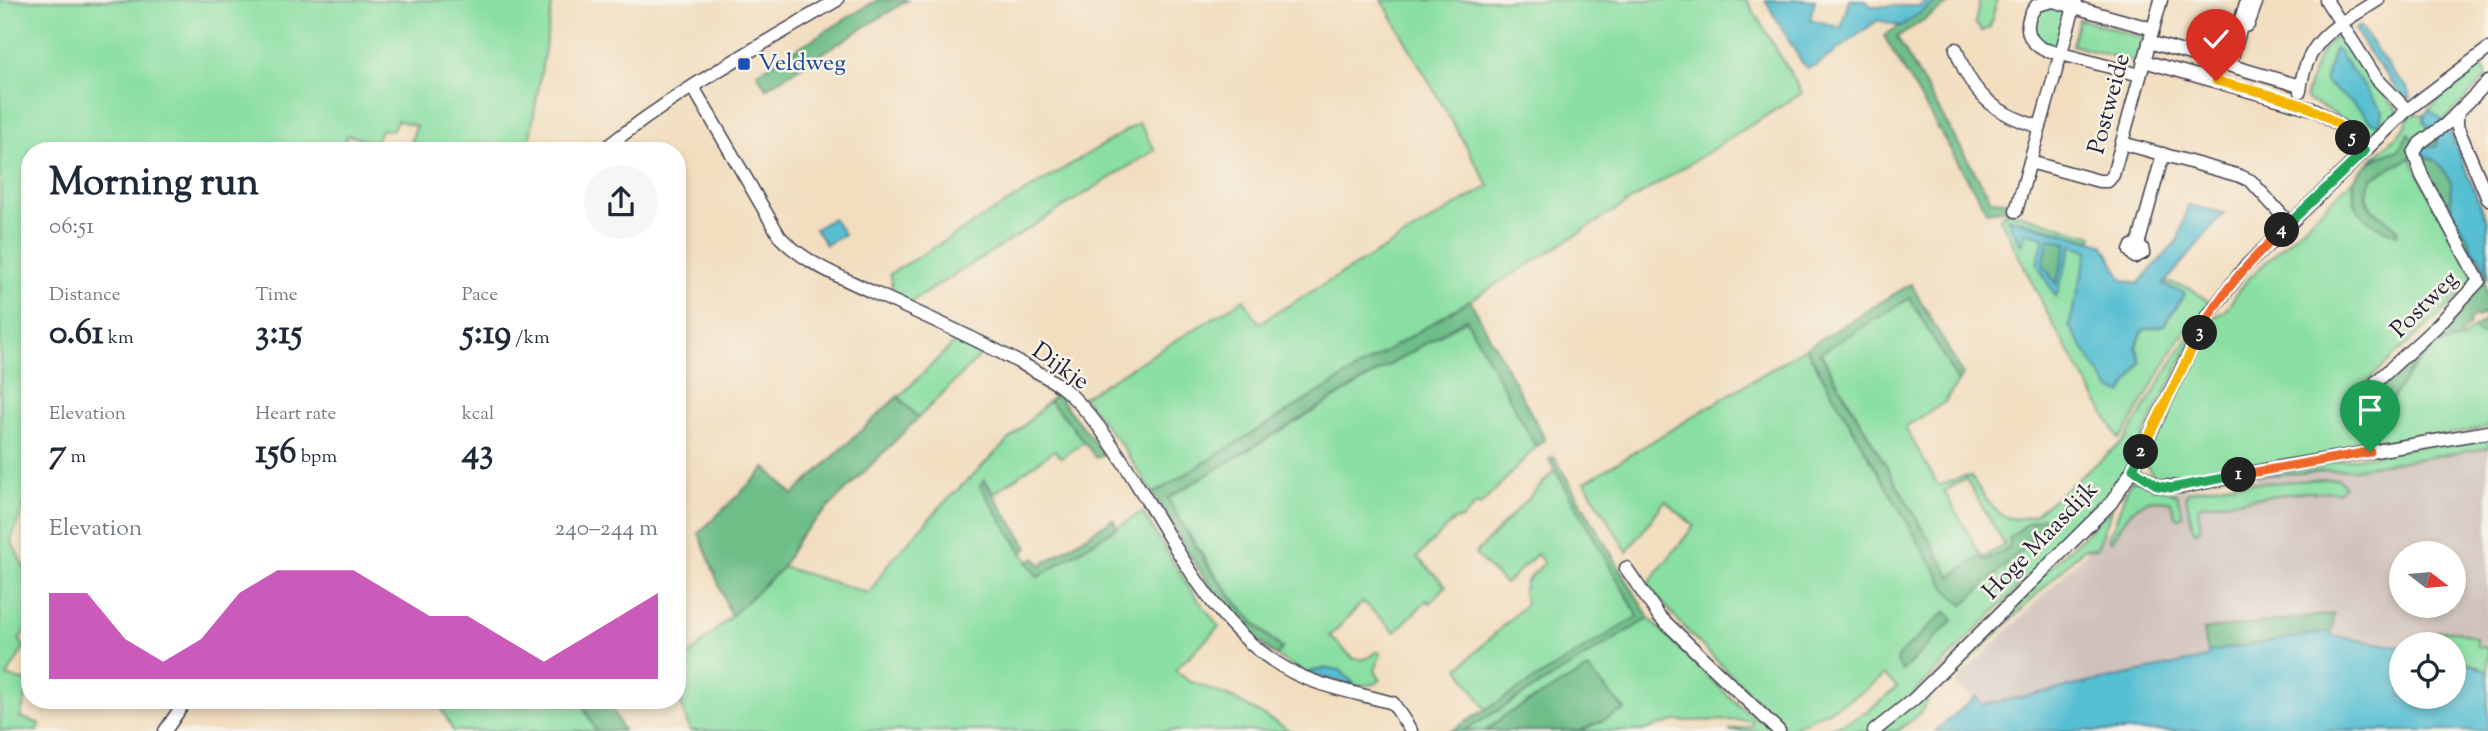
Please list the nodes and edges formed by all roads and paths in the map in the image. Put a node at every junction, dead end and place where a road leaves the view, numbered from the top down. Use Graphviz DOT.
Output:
graph roads {
  1 [pos="837,0"];
  2 [pos="2161,0"];
  3 [pos="2247,0"];
  4 [pos="2257,0"];
  5 [pos="2326,0"];
  6 [pos="2378,0"];
  7 [pos="2075,4"];
  8 [pos="2340,24"];
  9 [pos="2241,27"];
  10 [pos="2151,36"];
  11 [pos="1956,49"];
  12 [pos="2061,54"];
  13 [pos="2485,57"];
  14 [pos="2144,61"];
  15 [pos="2231,65"];
  16 [pos="2140,75"];
  17 [pos="2216,81"];
  18 [pos="2488,82"];
  19 [pos="2236,86"];
  20 [pos="2300,86"];
  21 [pos="693,87"];
  22 [pos="2303,105"];
  23 [pos="2407,110"];
  24 [pos="2457,114"];
  25 [pos="2040,127"];
  26 [pos="614,142"];
  27 [pos="2122,143"];
  28 [pos="2365,151"];
  29 [pos="2163,154"];
  30 [pos="2030,162"];
  31 [pos="2488,200"];
  32 [pos="2016,211"];
  33 [pos="2289,223"];
  34 [pos="2138,245"];
  35 [pos="2376,382"];
  36 [pos="2488,432"];
  37 [pos="2133,469"];
  38 [pos="1626,568"];
  39 [pos="180,709"];
  40 [pos="165,731"];
  41 [pos="1411,731"];
  42 [pos="1779,731"];
  43 [pos="1874,731"];
  1 -- 21 [label="street"];
  2 -- 10 [label="street, Postweide"];
  3 -- 9 [label="street"];
  4 -- 9 [label="street"];
  5 -- 8 [label="street"];
  6 -- 8 [label="street"];
  7 -- 10 [label="street"];
  7 -- 12 [label="street"];
  7 -- 12 [label="street"];
  8 -- 20 [label="street"];
  8 -- 23 [label="street"];
  9 -- 15 [label="street"];
  10 -- 14 [label="street, Postweide"];
  10 -- 15 [label="street"];
  11 -- 25 [label="street"];
  12 -- 16 [label="street"];
  12 -- 25 [label="street"];
  13 -- 23 [label="street, Hoge Maasdijk"];
  14 -- 16 [label="street, Postweide"];
  14 -- 17 [label="street"];
  15 -- 17 [label="street"];
  15 -- 19 [label="street"];
  15 -- 20 [label="street"];
  16 -- 27 [label="street, Postweide"];
  17 -- 19 [label="street"];
  18 -- 24 [label="street, Postweg"];
  19 -- 22 [label="street"];
  20 -- 22 [label="street"];
  21 -- 26 [label="street"];
  21 -- 41 [label="street, Dijkje"];
  22 -- 28 [label="street"];
  23 -- 28 [label="street, Hoge Maasdijk"];
  24 -- 31 [label="street"];
  24 -- 35 [label="street, Postweg"];
  25 -- 30 [label="street"];
  27 -- 29 [label="street"];
  27 -- 30 [label="street, Postweide"];
  28 -- 33 [label="street, Hoge Maasdijk"];
  29 -- 33 [label="street"];
  29 -- 34 [label="street"];
  30 -- 32 [label="street"];
  33 -- 37 [label="street, Hoge Maasdijk"];
  36 -- 37 [label="street"];
  37 -- 43 [label="street, Hoge Maasdijk"];
  38 -- 42 [label="street"];
  39 -- 40 [label="street"];
}
